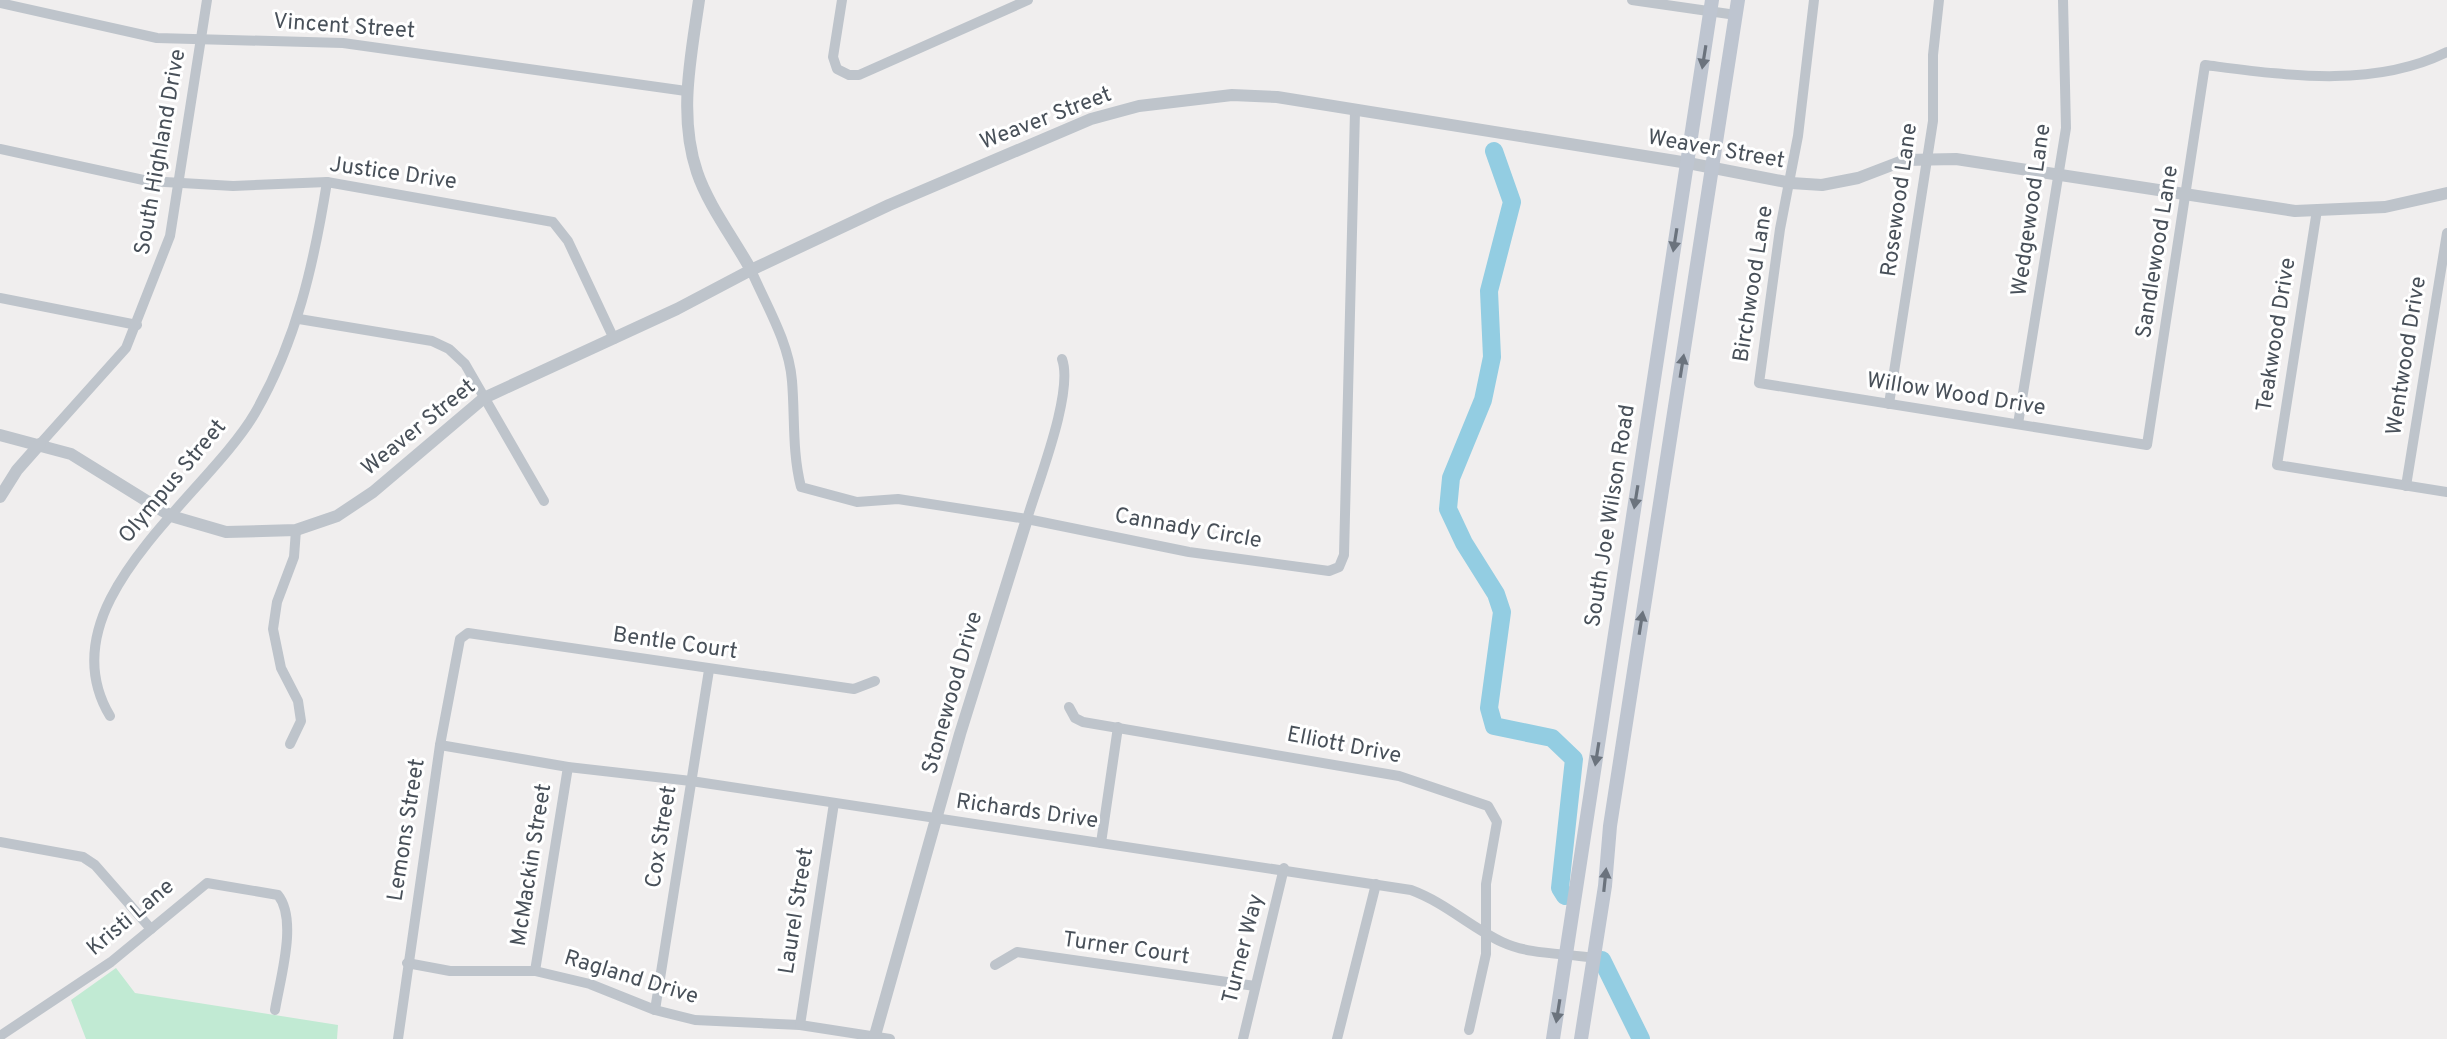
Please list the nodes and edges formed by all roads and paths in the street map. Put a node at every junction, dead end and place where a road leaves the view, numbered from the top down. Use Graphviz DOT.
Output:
graph roads {
  1 [pos="207,0"];
  2 [pos="699,0"];
  3 [pos="842,0"];
  4 [pos="1028,0"];
  5 [pos="1632,0"];
  6 [pos="1814,0"];
  7 [pos="1939,0"];
  8 [pos="2063,0"];
  9 [pos="0,3"];
  10 [pos="1711,6"];
  11 [pos="1737,8"];
  12 [pos="201,41"];
  13 [pos="2447,52"];
  14 [pos="686,91"];
  15 [pos="1355,111"];
  16 [pos="0,149"];
  17 [pos="1927,158"];
  18 [pos="1688,163"];
  19 [pos="1712,168"];
  20 [pos="2060,176"];
  21 [pos="327,182"];
  22 [pos="178,183"];
  23 [pos="1791,183"];
  24 [pos="2447,193"];
  25 [pos="2188,196"];
  26 [pos="2317,210"];
  27 [pos="2447,233"];
  28 [pos="751,270"];
  29 [pos="0,298"];
  30 [pos="299,319"];
  31 [pos="137,325"];
  32 [pos="614,339"];
  33 [pos="1062,359"];
  34 [pos="1759,383"];
  35 [pos="484,398"];
  36 [pos="1889,404"];
  37 [pos="2018,424"];
  38 [pos="0,435"];
  39 [pos="40,444"];
  40 [pos="2147,445"];
  41 [pos="2406,486"];
  42 [pos="2447,492"];
  43 [pos="0,497"];
  44 [pos="544,501"];
  45 [pos="171,516"];
  46 [pos="1027,519"];
  47 [pos="296,530"];
  48 [pos="468,633"];
  49 [pos="709,670"];
  50 [pos="875,681"];
  51 [pos="1069,707"];
  52 [pos="110,716"];
  53 [pos="1118,727"];
  54 [pos="290,744"];
  55 [pos="440,745"];
  56 [pos="568,767"];
  57 [pos="691,781"];
  58 [pos="834,803"];
  59 [pos="937,819"];
  60 [pos="0,842"];
  61 [pos="1101,843"];
  62 [pos="1284,868"];
  63 [pos="1376,884"];
  64 [pos="151,929"];
  65 [pos="1487,932"];
  66 [pos="1567,954"];
  67 [pos="1594,958"];
  68 [pos="407,963"];
  69 [pos="995,965"];
  70 [pos="535,971"];
  71 [pos="1255,986"];
  72 [pos="275,1010"];
  73 [pos="655,1010"];
  74 [pos="800,1025"];
  75 [pos="1469,1030"];
  76 [pos="0,1036"];
  77 [pos="875,1038"];
  78 [pos="398,1039"];
  79 [pos="890,1039"];
  80 [pos="1243,1039"];
  81 [pos="1337,1039"];
  82 [pos="1553,1039"];
  83 [pos="1581,1039"];
  1 -- 12 [label="street, South Highland Drive"];
  2 -- 14 [label="street"];
  3 -- 4 [label="street"];
  5 -- 10 [label="street"];
  6 -- 23 [label="street, Birchwood Lane"];
  7 -- 17 [label="street, Rosewood Lane"];
  8 -- 20 [label="street, Wedgewood Lane"];
  9 -- 12 [label="street, Vincent Street"];
  10 -- 11 [label="street"];
  10 -- 18 [label="main road, South Joe Wilson Road, one-way"];
  11 -- 19 [label="main road"];
  12 -- 14 [label="street, Vincent Street"];
  12 -- 22 [label="street, South Highland Drive"];
  13 -- 25 [label="street, Sandlewood Lane"];
  14 -- 28 [label="street"];
  15 -- 18 [label="street, Weaver Street"];
  15 -- 28 [label="street, Weaver Street"];
  15 -- 46 [label="street, Cannady Circle"];
  16 -- 22 [label="street, Justice Drive"];
  17 -- 20 [label="street, Weaver Street"];
  17 -- 23 [label="street, Weaver Street"];
  17 -- 36 [label="street, Rosewood Lane"];
  18 -- 19 [label="street, Weaver Street"];
  18 -- 66 [label="main road, South Joe Wilson Road, one-way"];
  19 -- 23 [label="street, Weaver Street"];
  67 -- 19 [label="main road, one-way"];
  20 -- 25 [label="street, Weaver Street"];
  20 -- 37 [label="street, Wedgewood Lane"];
  21 -- 22 [label="street, Justice Drive"];
  21 -- 30 [label="street, Olympus Street"];
  21 -- 32 [label="street, Justice Drive"];
  22 -- 31 [label="street, South Highland Drive"];
  23 -- 34 [label="street, Birchwood Lane"];
  24 -- 26 [label="street, Weaver Street"];
  25 -- 26 [label="street, Weaver Street"];
  25 -- 40 [label="street, Sandlewood Lane"];
  26 -- 41 [label="street, Teakwood Drive"];
  27 -- 41 [label="street, Wentwood Drive"];
  28 -- 32 [label="street, Weaver Street"];
  28 -- 46 [label="street, Cannady Circle"];
  29 -- 31 [label="street"];
  30 -- 35 [label="street"];
  30 -- 45 [label="street, Olympus Street"];
  31 -- 39 [label="street, South Highland Drive"];
  32 -- 35 [label="street, Weaver Street"];
  33 -- 46 [label="street, Stonewood Drive"];
  34 -- 36 [label="street, Willow Wood Drive"];
  35 -- 44 [label="street"];
  35 -- 47 [label="street, Weaver Street"];
  36 -- 37 [label="street, Willow Wood Drive"];
  37 -- 40 [label="street, Willow Wood Drive"];
  38 -- 39 [label="street, Weaver Street"];
  39 -- 43 [label="street, South Highland Drive"];
  39 -- 45 [label="street, Weaver Street"];
  41 -- 42 [label="street"];
  45 -- 47 [label="street, Weaver Street"];
  45 -- 52 [label="street, Olympus Street"];
  46 -- 59 [label="street, Stonewood Drive"];
  47 -- 54 [label="street"];
  48 -- 49 [label="street, Bentle Court"];
  48 -- 55 [label="street, Lemons Street"];
  49 -- 50 [label="street, Bentle Court"];
  49 -- 57 [label="street, Cox Street"];
  51 -- 53 [label="street, Elliott Drive"];
  53 -- 61 [label="street"];
  53 -- 65 [label="street, Elliott Drive"];
  55 -- 56 [label="street, Richards Drive"];
  55 -- 68 [label="street, Lemons Street"];
  56 -- 57 [label="street, Richards Drive"];
  56 -- 70 [label="street, McMackin Street"];
  57 -- 58 [label="street, Richards Drive"];
  57 -- 73 [label="street, Cox Street"];
  58 -- 59 [label="street, Richards Drive"];
  58 -- 74 [label="street, Laurel Street"];
  59 -- 61 [label="street, Richards Drive"];
  59 -- 77 [label="street, Stonewood Drive"];
  60 -- 64 [label="street"];
  61 -- 62 [label="street, Richards Drive"];
  62 -- 63 [label="street, Richards Drive"];
  62 -- 71 [label="street, Turner Way"];
  63 -- 65 [label="street, Richards Drive"];
  63 -- 81 [label="street"];
  64 -- 72 [label="street, Kristi Lane"];
  64 -- 76 [label="street, Kristi Lane"];
  65 -- 66 [label="street, Richards Drive"];
  65 -- 75 [label="street, Elliott Drive"];
  66 -- 67 [label="street, Richards Drive"];
  66 -- 82 [label="main road, South Joe Wilson Road, one-way"];
  67 -- 83 [label="main road"];
  68 -- 70 [label="street, Ragland Drive"];
  68 -- 78 [label="street, Lemons Street"];
  69 -- 71 [label="street, Turner Court"];
  70 -- 73 [label="street, Ragland Drive"];
  71 -- 80 [label="street, Turner Way"];
  73 -- 74 [label="street, Ragland Drive"];
  74 -- 77 [label="street, Ragland Drive"];
  77 -- 79 [label="street, Ragland Drive"];
}
